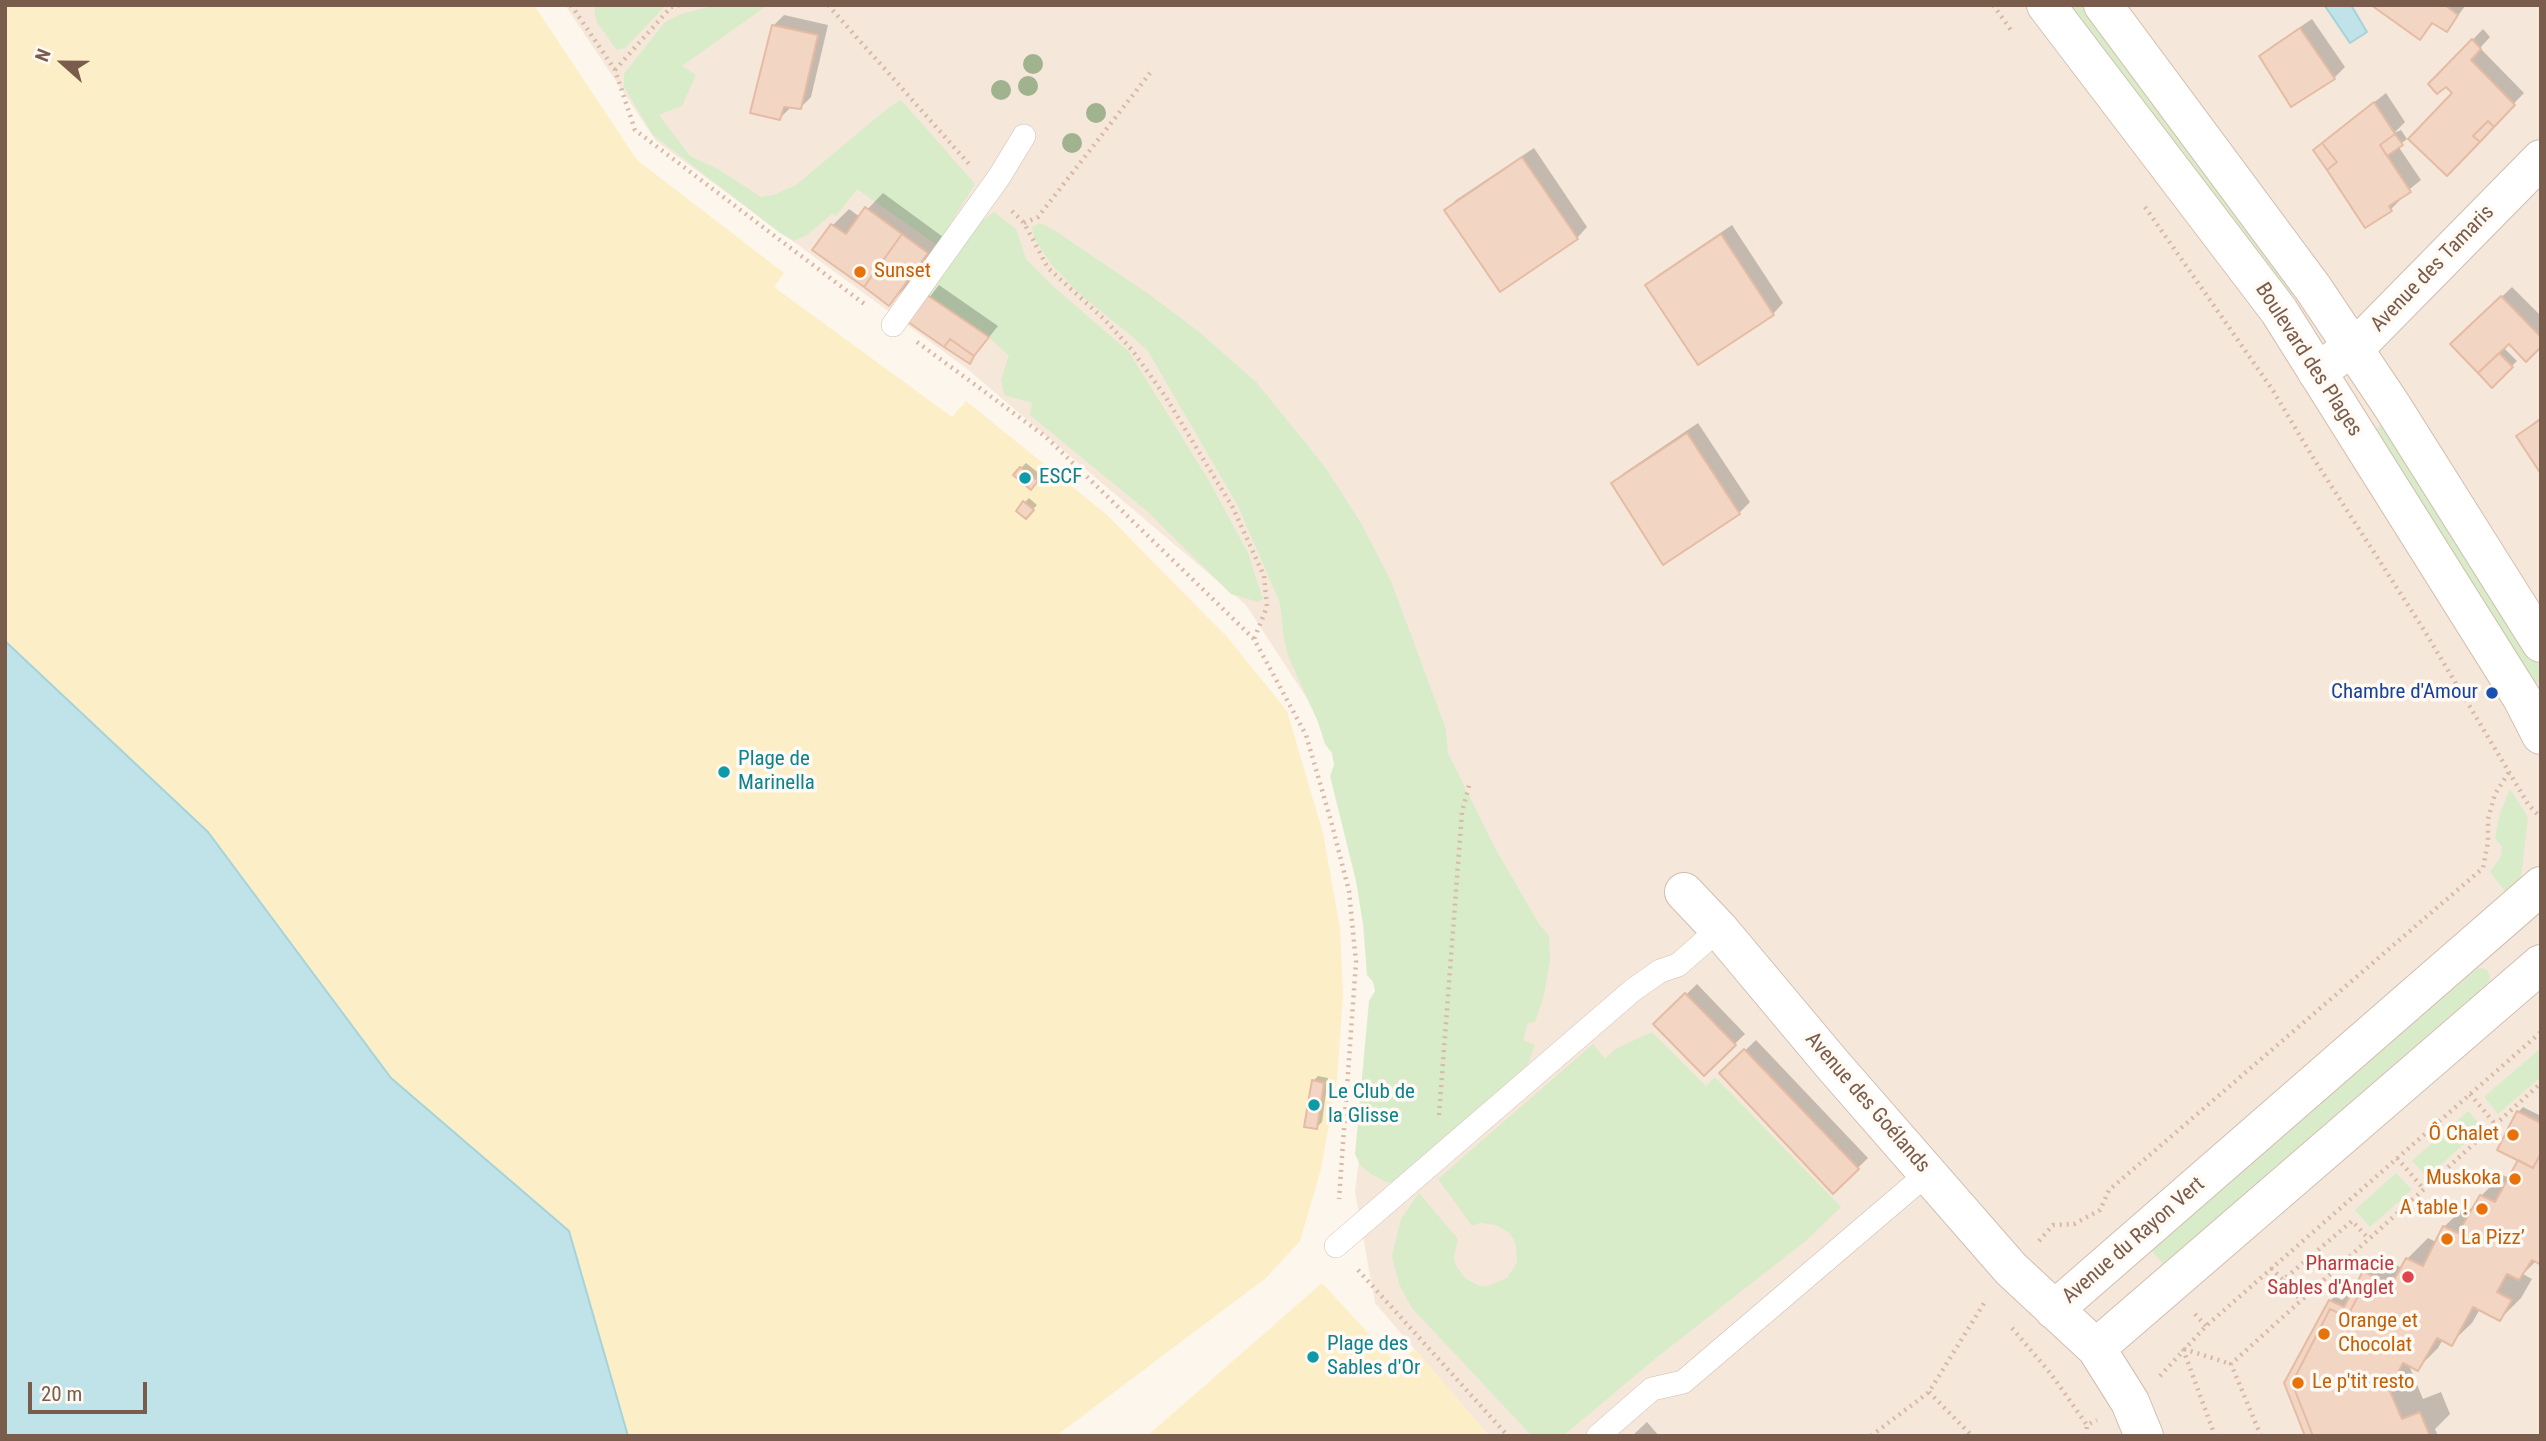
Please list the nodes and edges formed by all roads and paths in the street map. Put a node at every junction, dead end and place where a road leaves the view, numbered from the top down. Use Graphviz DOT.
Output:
graph roads {
  1 [pos="571,5"];
  2 [pos="680,5"];
  3 [pos="828,5"];
  4 [pos="1993,5"];
  5 [pos="2046,5"];
  6 [pos="2103,5"];
  7 [pos="2017,37"];
  8 [pos="615,70"];
  9 [pos="1150,73"];
  10 [pos="1024,136"];
  11 [pos="2541,159"];
  12 [pos="995,183"];
  13 [pos="2139,198"];
  14 [pos="1024,223"];
  15 [pos="893,325"];
  16 [pos="2353,347"];
  17 [pos="2317,372"];
  18 [pos="1254,639"];
  19 [pos="2541,643"];
  20 [pos="2541,735"];
  21 [pos="2509,772"];
  22 [pos="1470,782"];
  23 [pos="2541,818"];
  24 [pos="2541,886"];
  25 [pos="1684,892"];
  26 [pos="1719,929"];
  27 [pos="2541,964"];
  28 [pos="2541,1032"];
  29 [pos="2541,1083"];
  30 [pos="2470,1094"];
  31 [pos="2495,1124"];
  32 [pos="2397,1158"];
  33 [pos="1433,1163"];
  34 [pos="1928,1174"];
  35 [pos="2423,1188"];
  36 [pos="2368,1238"];
  37 [pos="1336,1246"];
  38 [pos="2031,1249"];
  39 [pos="2272,1268"];
  40 [pos="2283,1280"];
  41 [pos="1992,1291"];
  42 [pos="1987,1299"];
  43 [pos="2300,1299"];
  44 [pos="1995,1308"];
  45 [pos="2054,1310"];
  46 [pos="2011,1327"];
  47 [pos="2095,1348"];
  48 [pos="2183,1349"];
  49 [pos="2231,1364"];
  50 [pos="2157,1379"];
  51 [pos="1929,1392"];
  52 [pos="2105,1416"];
  53 [pos="2087,1425"];
  54 [pos="1508,1436"];
  55 [pos="1598,1436"];
  56 [pos="1871,1436"];
  57 [pos="1972,1436"];
  58 [pos="2086,1436"];
  59 [pos="2144,1436"];
  60 [pos="2215,1436"];
  61 [pos="2261,1436"];
  1 -- 8 [label="path"];
  2 -- 8 [label="path"];
  3 -- 12 [label="path"];
  4 -- 7 [label="path"];
  5 -- 17 [label="street, Boulevard des Plages"];
  6 -- 16 [label="street, Boulevard des Plages"];
  8 -- 15 [label="path"];
  9 -- 14 [label="path"];
  10 -- 12 [label="lane"];
  11 -- 16 [label="street, Avenue des Tamaris"];
  12 -- 14 [label="path"];
  12 -- 15 [label="lane"];
  13 -- 21 [label="path"];
  14 -- 18 [label="path"];
  15 -- 18 [label="path"];
  16 -- 17 [label="street, Avenue des Tamaris"];
  16 -- 19 [label="street, Boulevard des Plages"];
  17 -- 20 [label="street, Boulevard des Plages"];
  18 -- 37 [label="path"];
  21 -- 23 [label="path"];
  21 -- 38 [label="path"];
  22 -- 33 [label="path"];
  24 -- 45 [label="street, Avenue du Rayon Vert"];
  25 -- 26 [label="street, Avenue des Goélands"];
  26 -- 33 [label="lane"];
  26 -- 34 [label="street, Avenue des Goélands"];
  27 -- 47 [label="street"];
  28 -- 30 [label="path"];
  29 -- 31 [label="path"];
  30 -- 31 [label="path"];
  30 -- 32 [label="path"];
  31 -- 35 [label="path"];
  32 -- 35 [label="path"];
  32 -- 39 [label="path"];
  33 -- 37 [label="lane"];
  34 -- 45 [label="street, Avenue des Goélands"];
  34 -- 55 [label="lane"];
  35 -- 36 [label="path"];
  36 -- 40 [label="path"];
  36 -- 43 [label="path"];
  37 -- 54 [label="path"];
  39 -- 40 [label="path"];
  39 -- 48 [label="path"];
  40 -- 43 [label="path"];
  41 -- 42 [label="path"];
  42 -- 44 [label="path"];
  42 -- 51 [label="path"];
  43 -- 49 [label="path"];
  45 -- 47 [label="street, Avenue du Rayon Vert"];
  46 -- 53 [label="path"];
  47 -- 59 [label="street, Avenue du Rayon Vert"];
  48 -- 49 [label="path"];
  48 -- 50 [label="path"];
  48 -- 60 [label="path"];
  49 -- 61 [label="path"];
  51 -- 56 [label="path"];
  51 -- 57 [label="path"];
  52 -- 53 [label="path"];
  53 -- 58 [label="path"];
}
